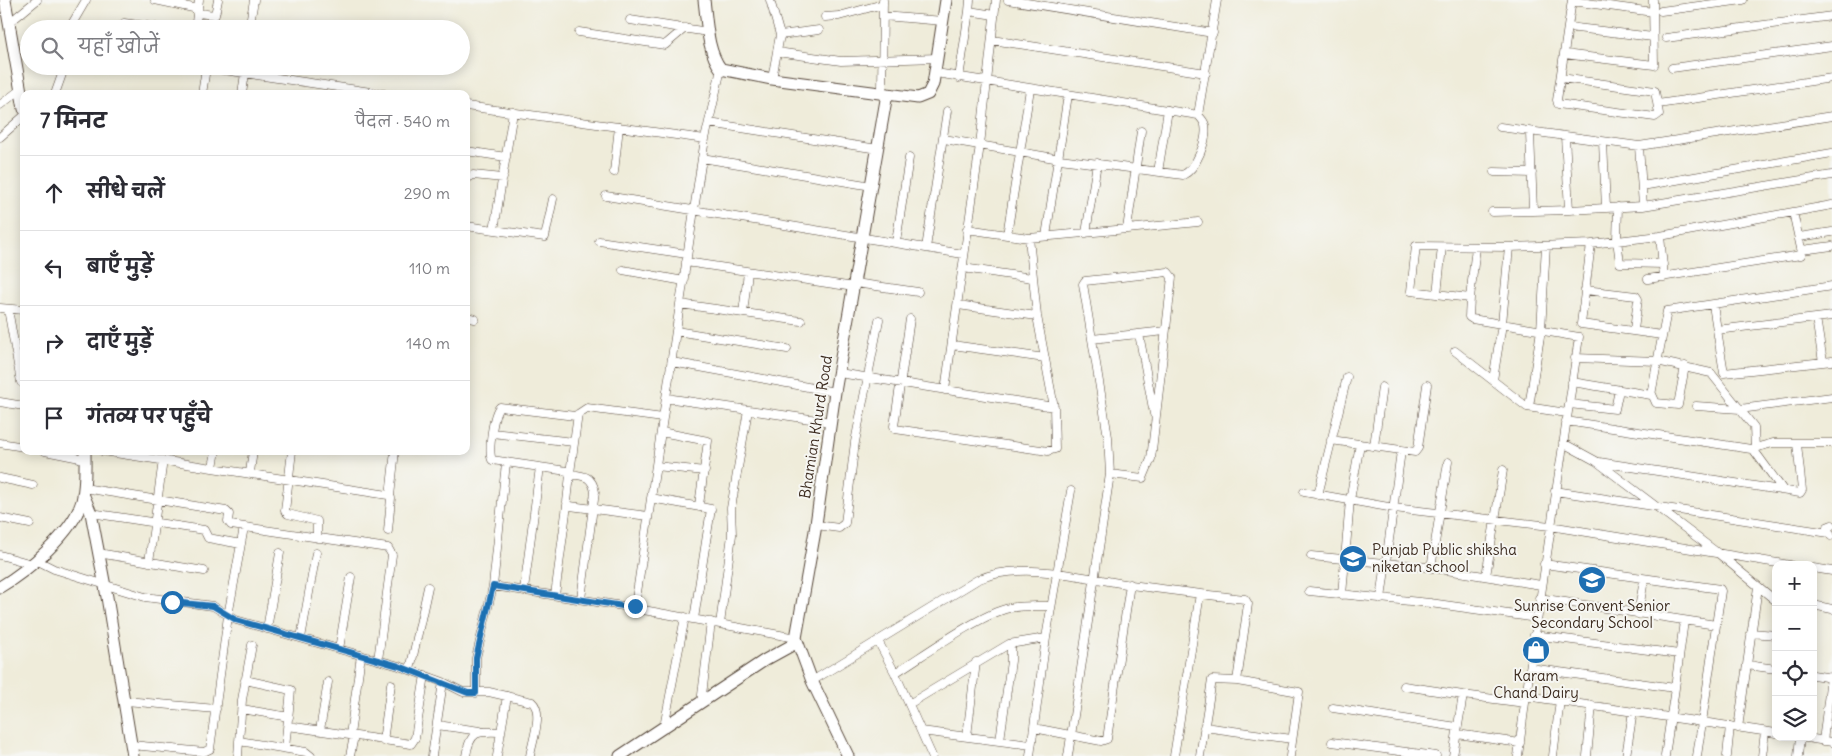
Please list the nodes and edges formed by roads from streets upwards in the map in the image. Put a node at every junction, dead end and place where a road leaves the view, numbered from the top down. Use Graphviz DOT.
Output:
graph roads {
  1 [pos="37,0"];
  2 [pos="86,0"];
  3 [pos="155,0"];
  4 [pos="199,0"];
  5 [pos="218,0"];
  6 [pos="254,0"];
  7 [pos="704,0"];
  8 [pos="770,0"];
  9 [pos="946,0"];
  10 [pos="970,0"];
  11 [pos="996,0"];
  12 [pos="1008,0"];
  13 [pos="1217,0"];
  14 [pos="1572,0"];
  15 [pos="1653,0"];
  16 [pos="1743,0"];
  17 [pos="883,2"];
  18 [pos="6,4"];
  19 [pos="198,11"];
  20 [pos="969,11"];
  21 [pos="1657,11"];
  22 [pos="994,15"];
  23 [pos="883,16"];
  24 [pos="1832,16"];
  25 [pos="825,17"];
  26 [pos="74,20"];
  27 [pos="196,20"];
  28 [pos="251,20"];
  29 [pos="630,20"];
  30 [pos="943,21"];
  31 [pos="9,22"];
  32 [pos="1568,27"];
  33 [pos="685,28"];
  34 [pos="819,30"];
  35 [pos="579,32"];
  36 [pos="708,32"];
  37 [pos="1213,33"];
  38 [pos="780,35"];
  39 [pos="1653,37"];
  40 [pos="1666,38"];
  41 [pos="992,40"];
  42 [pos="1832,46"];
  43 [pos="777,52"];
  44 [pos="1564,54"];
  45 [pos="938,58"];
  46 [pos="883,61"];
  47 [pos="1672,68"];
  48 [pos="721,69"];
  49 [pos="936,73"];
  50 [pos="1206,73"];
  51 [pos="62,75"];
  52 [pos="205,75"];
  53 [pos="243,75"];
  54 [pos="267,75"];
  55 [pos="959,78"];
  56 [pos="1560,78"];
  57 [pos="1832,78"];
  58 [pos="772,79"];
  59 [pos="986,82"];
  60 [pos="1030,89"];
  61 [pos="20,90"];
  62 [pos="56,90"];
  63 [pos="203,90"];
  64 [pos="242,90"];
  65 [pos="357,90"];
  66 [pos="885,94"];
  67 [pos="1068,95"];
  68 [pos="1658,104"];
  69 [pos="0,105"];
  70 [pos="470,107"];
  71 [pos="1168,110"];
  72 [pos="947,111"];
  73 [pos="513,112"];
  74 [pos="1198,114"];
  75 [pos="1832,116"];
  76 [pos="20,120"];
  77 [pos="709,123"];
  78 [pos="619,127"];
  79 [pos="1500,127"];
  80 [pos="1141,131"];
  81 [pos="1530,133"];
  82 [pos="1565,136"];
  83 [pos="0,137"];
  84 [pos="705,139"];
  85 [pos="944,139"];
  86 [pos="1603,142"];
  87 [pos="980,145"];
  88 [pos="1639,146"];
  89 [pos="878,149"];
  90 [pos="1021,151"];
  91 [pos="470,152"];
  92 [pos="1832,153"];
  93 [pos="506,157"];
  94 [pos="702,158"];
  95 [pos="909,158"];
  96 [pos="1060,159"];
  97 [pos="1097,163"];
  98 [pos="1135,169"];
  99 [pos="614,172"];
  100 [pos="1158,172"];
  101 [pos="1494,172"];
  102 [pos="1532,173"];
  103 [pos="1832,175"];
  104 [pos="470,177"];
  105 [pos="503,178"];
  106 [pos="872,186"];
  107 [pos="1642,186"];
  108 [pos="606,196"];
  109 [pos="553,199"];
  110 [pos="1832,205"];
  111 [pos="1643,206"];
  112 [pos="1618,207"];
  113 [pos="1606,208"];
  114 [pos="694,210"];
  115 [pos="1569,210"];
  116 [pos="1533,211"];
  117 [pos="1492,212"];
  118 [pos="1793,212"];
  119 [pos="1198,222"];
  120 [pos="470,227"];
  121 [pos="967,229"];
  122 [pos="1127,229"];
  123 [pos="494,230"];
  124 [pos="1086,232"];
  125 [pos="1832,232"];
  126 [pos="1007,235"];
  127 [pos="1046,236"];
  128 [pos="1660,236"];
  129 [pos="863,237"];
  130 [pos="1799,237"];
  131 [pos="1029,238"];
  132 [pos="599,240"];
  133 [pos="1617,240"];
  134 [pos="896,242"];
  135 [pos="1592,244"];
  136 [pos="1546,246"];
  137 [pos="1832,246"];
  138 [pos="1442,247"];
  139 [pos="1476,247"];
  140 [pos="1509,247"];
  141 [pos="926,248"];
  142 [pos="1802,250"];
  143 [pos="687,254"];
  144 [pos="963,254"];
  145 [pos="686,262"];
  146 [pos="1663,264"];
  147 [pos="963,268"];
  148 [pos="622,270"];
  149 [pos="748,272"];
  150 [pos="1664,277"];
  151 [pos="1032,278"];
  152 [pos="1648,279"];
  153 [pos="684,281"];
  154 [pos="854,285"];
  155 [pos="1832,286"];
  156 [pos="1585,290"];
  157 [pos="918,292"];
  158 [pos="1437,294"];
  159 [pos="1470,298"];
  160 [pos="680,304"];
  161 [pos="958,305"];
  162 [pos="1713,306"];
  163 [pos="4,308"];
  164 [pos="20,310"];
  165 [pos="743,313"];
  166 [pos="1037,316"];
  167 [pos="1832,316"];
  168 [pos="1816,318"];
  169 [pos="879,320"];
  170 [pos="910,320"];
  171 [pos="801,321"];
  172 [pos="1502,324"];
  173 [pos="1581,324"];
  174 [pos="1541,330"];
  175 [pos="1634,330"];
  176 [pos="1717,330"];
  177 [pos="676,331"];
  178 [pos="1166,331"];
  179 [pos="1139,334"];
  180 [pos="1662,335"];
  181 [pos="1578,337"];
  182 [pos="1092,339"];
  183 [pos="952,345"];
  184 [pos="787,349"];
  185 [pos="1455,351"];
  186 [pos="1045,358"];
  187 [pos="1575,358"];
  188 [pos="1658,361"];
  189 [pos="1832,361"];
  190 [pos="672,362"];
  191 [pos="1823,362"];
  192 [pos="1685,366"];
  193 [pos="839,373"];
  194 [pos="1347,377"];
  195 [pos="20,378"];
  196 [pos="869,378"];
  197 [pos="1493,380"];
  198 [pos="1572,382"];
  199 [pos="901,383"];
  200 [pos="1427,386"];
  201 [pos="1382,387"];
  202 [pos="945,390"];
  203 [pos="1619,390"];
  204 [pos="835,392"];
  205 [pos="1652,394"];
  206 [pos="1832,397"];
  207 [pos="666,398"];
  208 [pos="0,402"];
  209 [pos="1569,404"];
  210 [pos="20,405"];
  211 [pos="1696,406"];
  212 [pos="1054,407"];
  213 [pos="1529,408"];
  214 [pos="1740,409"];
  215 [pos="748,410"];
  216 [pos="578,414"];
  217 [pos="1567,417"];
  218 [pos="663,418"];
  219 [pos="1155,420"];
  220 [pos="831,422"];
  221 [pos="661,432"];
  222 [pos="492,433"];
  223 [pos="1331,440"];
  224 [pos="574,442"];
  225 [pos="0,443"];
  226 [pos="1563,443"];
  227 [pos="1832,443"];
  228 [pos="1360,444"];
  229 [pos="1797,444"];
  230 [pos="20,446"];
  231 [pos="1374,446"];
  232 [pos="1754,449"];
  233 [pos="1402,452"];
  234 [pos="85,455"];
  235 [pos="141,455"];
  236 [pos="215,455"];
  237 [pos="252,455"];
  238 [pos="291,455"];
  239 [pos="395,455"];
  240 [pos="161,457"];
  241 [pos="1448,462"];
  242 [pos="1597,462"];
  243 [pos="506,463"];
  244 [pos="656,466"];
  245 [pos="213,467"];
  246 [pos="540,468"];
  247 [pos="1503,470"];
  248 [pos="705,471"];
  249 [pos="250,472"];
  250 [pos="570,473"];
  251 [pos="1110,474"];
  252 [pos="0,478"];
  253 [pos="288,479"];
  254 [pos="33,485"];
  255 [pos="1783,490"];
  256 [pos="84,491"];
  257 [pos="1071,491"];
  258 [pos="1555,491"];
  259 [pos="1304,492"];
  260 [pos="1318,495"];
  261 [pos="390,496"];
  262 [pos="651,498"];
  263 [pos="157,500"];
  264 [pos="1350,500"];
  265 [pos="568,505"];
  266 [pos="699,505"];
  267 [pos="1656,507"];
  268 [pos="1394,508"];
  269 [pos="594,509"];
  270 [pos="91,513"];
  271 [pos="1440,513"];
  272 [pos="648,516"];
  273 [pos="0,518"];
  274 [pos="1496,520"];
  275 [pos="154,522"];
  276 [pos="30,524"];
  277 [pos="816,525"];
  278 [pos="1832,525"];
  279 [pos="1550,526"];
  280 [pos="244,527"];
  281 [pos="388,531"];
  282 [pos="1830,535"];
  283 [pos="316,538"];
  284 [pos="241,544"];
  285 [pos="280,553"];
  286 [pos="316,553"];
  287 [pos="98,554"];
  288 [pos="1719,554"];
  289 [pos="0,555"];
  290 [pos="1311,556"];
  291 [pos="1346,559"];
  292 [pos="34,562"];
  293 [pos="149,562"];
  294 [pos="1772,562"];
  295 [pos="1386,563"];
  296 [pos="1544,564"];
  297 [pos="1431,568"];
  298 [pos="1817,569"];
  299 [pos="204,571"];
  300 [pos="1832,571"];
  301 [pos="1057,574"];
  302 [pos="1486,576"];
  303 [pos="351,578"];
  304 [pos="1094,579"];
  305 [pos="1644,580"];
  306 [pos="104,584"];
  307 [pos="1130,584"];
  308 [pos="1541,585"];
  309 [pos="493,586"];
  310 [pos="428,587"];
  311 [pos="0,588"];
  312 [pos="1758,588"];
  313 [pos="524,590"];
  314 [pos="1309,591"];
  315 [pos="1200,594"];
  316 [pos="555,595"];
  317 [pos="1342,595"];
  318 [pos="1539,598"];
  319 [pos="1772,598"];
  320 [pos="581,599"];
  321 [pos="1381,599"];
  322 [pos="1051,606"];
  323 [pos="1817,606"];
  324 [pos="636,608"];
  325 [pos="1832,609"];
  326 [pos="1638,614"];
  327 [pos="228,616"];
  328 [pos="685,617"];
  329 [pos="1536,618"];
  330 [pos="694,619"];
  331 [pos="1684,621"];
  332 [pos="710,622"];
  333 [pos="720,624"];
  334 [pos="1716,625"];
  335 [pos="267,628"];
  336 [pos="1752,633"];
  337 [pos="1534,635"];
  338 [pos="1772,635"];
  339 [pos="301,638"];
  340 [pos="1046,638"];
  341 [pos="796,640"];
  342 [pos="878,641"];
  343 [pos="1011,644"];
  344 [pos="252,645"];
  345 [pos="339,649"];
  346 [pos="1680,654"];
  347 [pos="361,655"];
  348 [pos="378,660"];
  349 [pos="976,662"];
  350 [pos="1746,665"];
  351 [pos="1530,668"];
  352 [pos="1772,668"];
  353 [pos="410,670"];
  354 [pos="896,673"];
  355 [pos="425,675"];
  356 [pos="1817,676"];
  357 [pos="1832,678"];
  358 [pos="245,680"];
  359 [pos="812,681"];
  360 [pos="1237,681"];
  361 [pos="328,682"];
  362 [pos="443,682"];
  363 [pos="391,684"];
  364 [pos="1404,686"];
  365 [pos="1675,688"];
  366 [pos="476,693"];
  367 [pos="1462,695"];
  368 [pos="507,696"];
  369 [pos="1526,699"];
  370 [pos="1560,700"];
  371 [pos="126,701"];
  372 [pos="701,703"];
  373 [pos="909,704"];
  374 [pos="1592,704"];
  375 [pos="1333,708"];
  376 [pos="216,709"];
  377 [pos="242,709"];
  378 [pos="1633,711"];
  379 [pos="289,717"];
  380 [pos="1671,717"];
  381 [pos="1702,722"];
  382 [pos="437,725"];
  383 [pos="288,726"];
  384 [pos="664,727"];
  385 [pos="1204,727"];
  386 [pos="1734,727"];
  387 [pos="1034,728"];
  388 [pos="320,730"];
  389 [pos="480,731"];
  390 [pos="921,731"];
  391 [pos="1457,731"];
  392 [pos="501,732"];
  393 [pos="1766,732"];
  394 [pos="1772,733"];
  395 [pos="352,735"];
  396 [pos="1071,735"];
  397 [pos="967,736"];
  398 [pos="1292,739"];
  399 [pos="1817,739"];
  400 [pos="1000,740"];
  401 [pos="1823,740"];
  402 [pos="239,741"];
  403 [pos="383,741"];
  404 [pos="1800,741"];
  405 [pos="1332,742"];
  406 [pos="1832,742"];
  407 [pos="1520,743"];
  408 [pos="1031,745"];
  409 [pos="285,748"];
  410 [pos="132,751"];
  411 [pos="238,756"];
  412 [pos="311,756"];
  413 [pos="350,756"];
  414 [pos="432,756"];
  415 [pos="466,756"];
  416 [pos="497,756"];
  417 [pos="530,756"];
  418 [pos="620,756"];
  419 [pos="848,756"];
  420 [pos="932,756"];
  421 [pos="1030,756"];
  422 [pos="1068,756"];
  423 [pos="1174,756"];
  424 [pos="1200,756"];
  425 [pos="1290,756"];
  426 [pos="1436,756"];
  427 [pos="1453,756"];
  428 [pos="1518,756"];
  429 [pos="1553,756"];
  430 [pos="1587,756"];
  431 [pos="1626,756"];
  432 [pos="1665,756"];
  433 [pos="1698,756"];
  434 [pos="1727,756"];
  435 [pos="1762,756"];
  436 [pos="1798,756"];
  1 -- 31 [label="street"];
  2 -- 26 [label="street"];
  3 -- 19 [label="street"];
  4 -- 19 [label="street"];
  5 -- 19 [label="street"];
  6 -- 28 [label="street"];
  7 -- 36 [label="street"];
  8 -- 38 [label="street"];
  9 -- 30 [label="street"];
  10 -- 20 [label="street"];
  11 -- 22 [label="street"];
  12 -- 37 [label="street"];
  13 -- 37 [label="street"];
  14 -- 21 [label="street"];
  14 -- 32 [label="street"];
  15 -- 21 [label="street"];
  16 -- 21 [label="street"];
  17 -- 23 [label="street"];
  17 -- 25 [label="street"];
  18 -- 31 [label="street"];
  19 -- 27 [label="street"];
  20 -- 22 [label="street"];
  20 -- 55 [label="street"];
  21 -- 39 [label="street"];
  22 -- 41 [label="street"];
  23 -- 30 [label="street"];
  23 -- 46 [label="street"];
  24 -- 40 [label="street"];
  29 -- 33 [label="street"];
  30 -- 45 [label="street"];
  31 -- 61 [label="street"];
  32 -- 39 [label="street"];
  32 -- 44 [label="street"];
  33 -- 35 [label="street"];
  33 -- 36 [label="street"];
  34 -- 38 [label="street"];
  36 -- 48 [label="street"];
  37 -- 50 [label="street"];
  38 -- 43 [label="street"];
  39 -- 44 [label="street"];
  41 -- 50 [label="street"];
  41 -- 59 [label="street"];
  42 -- 47 [label="street"];
  43 -- 46 [label="street"];
  43 -- 58 [label="street"];
  44 -- 56 [label="street"];
  45 -- 46 [label="street"];
  45 -- 49 [label="street"];
  46 -- 66 [label="street"];
  48 -- 58 [label="street"];
  48 -- 77 [label="street"];
  49 -- 55 [label="street"];
  49 -- 66 [label="street"];
  50 -- 74 [label="street"];
  51 -- 62 [label="street"];
  52 -- 63 [label="street"];
  53 -- 64 [label="street"];
  54 -- 65 [label="street"];
  55 -- 59 [label="street"];
  56 -- 68 [label="street"];
  56 -- 68 [label="street"];
  57 -- 68 [label="street"];
  58 -- 66 [label="street"];
  59 -- 60 [label="street"];
  59 -- 87 [label="street"];
  60 -- 67 [label="street"];
  60 -- 90 [label="street"];
  61 -- 69 [label="street"];
  66 -- 89 [label="street, Bhamian Khurd Road"];
  67 -- 71 [label="street"];
  67 -- 96 [label="street"];
  70 -- 73 [label="street"];
  71 -- 74 [label="street"];
  71 -- 100 [label="street"];
  72 -- 85 [label="street"];
  73 -- 78 [label="street"];
  73 -- 93 [label="street"];
  74 -- 100 [label="street"];
  75 -- 88 [label="street"];
  76 -- 83 [label="street"];
  77 -- 84 [label="street"];
  77 -- 89 [label="street"];
  78 -- 84 [label="street"];
  78 -- 99 [label="street"];
  79 -- 81 [label="street"];
  80 -- 98 [label="street"];
  81 -- 82 [label="street"];
  81 -- 102 [label="street"];
  82 -- 86 [label="street"];
  82 -- 115 [label="street"];
  84 -- 94 [label="street"];
  85 -- 87 [label="street"];
  85 -- 141 [label="street"];
  86 -- 88 [label="street"];
  86 -- 113 [label="street"];
  87 -- 90 [label="street"];
  87 -- 121 [label="street"];
  88 -- 107 [label="street"];
  89 -- 106 [label="street, Bhamian Khurd Road"];
  90 -- 96 [label="street"];
  90 -- 126 [label="street"];
  91 -- 93 [label="street"];
  92 -- 107 [label="street"];
  93 -- 105 [label="street"];
  94 -- 106 [label="street"];
  94 -- 114 [label="street"];
  95 -- 134 [label="street"];
  96 -- 97 [label="street"];
  96 -- 127 [label="street"];
  97 -- 98 [label="street"];
  97 -- 124 [label="street"];
  98 -- 100 [label="street"];
  98 -- 122 [label="street"];
  101 -- 102 [label="street"];
  102 -- 116 [label="street"];
  103 -- 111 [label="street"];
  104 -- 105 [label="street"];
  105 -- 123 [label="street"];
  106 -- 129 [label="street, Bhamian Khurd Road"];
  107 -- 111 [label="street"];
  108 -- 114 [label="street"];
  109 -- 123 [label="street"];
  110 -- 118 [label="street"];
  111 -- 112 [label="street"];
  112 -- 113 [label="street"];
  112 -- 133 [label="street"];
  113 -- 115 [label="street"];
  114 -- 129 [label="street"];
  114 -- 143 [label="street"];
  115 -- 116 [label="street"];
  116 -- 117 [label="street"];
  118 -- 128 [label="street"];
  118 -- 130 [label="street"];
  119 -- 122 [label="street"];
  120 -- 123 [label="street"];
  121 -- 126 [label="street"];
  121 -- 144 [label="street"];
  122 -- 124 [label="street"];
  124 -- 127 [label="street"];
  125 -- 130 [label="street"];
  126 -- 131 [label="street"];
  127 -- 131 [label="street"];
  128 -- 133 [label="street"];
  128 -- 146 [label="street"];
  129 -- 134 [label="street"];
  129 -- 154 [label="street, Bhamian Khurd Road"];
  130 -- 142 [label="street"];
  131 -- 151 [label="street"];
  132 -- 143 [label="street"];
  133 -- 135 [label="street"];
  133 -- 146 [label="street"];
  134 -- 141 [label="street"];
  135 -- 136 [label="street"];
  135 -- 156 [label="street"];
  136 -- 140 [label="street"];
  136 -- 174 [label="street"];
  137 -- 142 [label="street"];
  138 -- 139 [label="street"];
  138 -- 158 [label="street"];
  138 -- 158 [label="street"];
  139 -- 140 [label="street"];
  139 -- 159 [label="street"];
  140 -- 172 [label="street"];
  141 -- 144 [label="street"];
  142 -- 150 [label="street"];
  143 -- 145 [label="street"];
  144 -- 147 [label="street"];
  145 -- 149 [label="street"];
  145 -- 153 [label="street"];
  146 -- 150 [label="street"];
  147 -- 151 [label="street"];
  147 -- 161 [label="street"];
  148 -- 153 [label="street"];
  149 -- 154 [label="street"];
  149 -- 165 [label="street"];
  150 -- 152 [label="street"];
  151 -- 166 [label="street"];
  153 -- 160 [label="street"];
  154 -- 157 [label="street"];
  154 -- 193 [label="street, Bhamian Khurd Road"];
  155 -- 162 [label="street"];
  156 -- 173 [label="street"];
  156 -- 175 [label="street"];
  158 -- 159 [label="street"];
  159 -- 172 [label="street"];
  160 -- 165 [label="street"];
  160 -- 177 [label="street"];
  161 -- 166 [label="street"];
  161 -- 183 [label="street"];
  162 -- 176 [label="street"];
  162 -- 180 [label="street"];
  163 -- 164 [label="street"];
  163 -- 195 [label="street"];
  165 -- 171 [label="street"];
  166 -- 186 [label="street"];
  167 -- 168 [label="street"];
  168 -- 176 [label="street"];
  168 -- 191 [label="street"];
  169 -- 196 [label="street"];
  170 -- 199 [label="street"];
  172 -- 174 [label="street"];
  172 -- 197 [label="street"];
  173 -- 175 [label="street"];
  173 -- 181 [label="street"];
  174 -- 181 [label="street"];
  174 -- 213 [label="street"];
  175 -- 180 [label="street"];
  176 -- 191 [label="street"];
  177 -- 184 [label="street"];
  177 -- 190 [label="street"];
  178 -- 179 [label="street"];
  178 -- 182 [label="street"];
  178 -- 219 [label="street"];
  179 -- 182 [label="street"];
  179 -- 219 [label="street"];
  180 -- 188 [label="street"];
  181 -- 187 [label="street"];
  182 -- 251 [label="street"];
  183 -- 186 [label="street"];
  183 -- 202 [label="street"];
  185 -- 197 [label="street"];
  186 -- 212 [label="street"];
  187 -- 188 [label="street"];
  187 -- 198 [label="street"];
  188 -- 192 [label="street"];
  188 -- 205 [label="street"];
  189 -- 191 [label="street"];
  190 -- 204 [label="street"];
  190 -- 207 [label="street"];
  192 -- 205 [label="street"];
  192 -- 214 [label="street"];
  193 -- 196 [label="street"];
  193 -- 204 [label="street, Bhamian Khurd Road"];
  194 -- 223 [label="street"];
  196 -- 199 [label="street"];
  196 -- 277 [label="street"];
  197 -- 213 [label="street"];
  198 -- 203 [label="street"];
  198 -- 209 [label="street"];
  199 -- 202 [label="street"];
  199 -- 212 [label="street"];
  200 -- 233 [label="street"];
  201 -- 231 [label="street"];
  202 -- 212 [label="street"];
  203 -- 205 [label="street"];
  203 -- 209 [label="street"];
  204 -- 220 [label="street, Bhamian Khurd Road"];
  206 -- 214 [label="street"];
  207 -- 215 [label="street"];
  207 -- 218 [label="street"];
  208 -- 210 [label="street"];
  209 -- 217 [label="street"];
  211 -- 214 [label="street"];
  213 -- 217 [label="street"];
  214 -- 232 [label="street"];
  215 -- 220 [label="street"];
  215 -- 333 [label="street"];
  216 -- 218 [label="street"];
  216 -- 222 [label="street"];
  216 -- 224 [label="street"];
  217 -- 226 [label="street"];
  217 -- 232 [label="street"];
  218 -- 221 [label="street"];
  219 -- 251 [label="street"];
  220 -- 277 [label="street, Bhamian Khurd Road"];
  221 -- 244 [label="street"];
  221 -- 248 [label="street"];
  222 -- 224 [label="street"];
  222 -- 243 [label="street"];
  223 -- 228 [label="street"];
  223 -- 260 [label="street"];
  224 -- 250 [label="street"];
  225 -- 230 [label="street"];
  226 -- 242 [label="street"];
  226 -- 258 [label="street"];
  227 -- 229 [label="street"];
  228 -- 231 [label="street"];
  228 -- 264 [label="street"];
  229 -- 232 [label="street"];
  229 -- 255 [label="street"];
  231 -- 233 [label="street"];
  232 -- 255 [label="street"];
  233 -- 268 [label="street"];
  234 -- 256 [label="street"];
  235 -- 240 [label="street"];
  236 -- 245 [label="street"];
  237 -- 249 [label="street"];
  238 -- 253 [label="street"];
  239 -- 261 [label="street"];
  240 -- 245 [label="street"];
  240 -- 263 [label="street"];
  241 -- 271 [label="street"];
  242 -- 255 [label="street"];
  242 -- 267 [label="street"];
  243 -- 246 [label="street"];
  243 -- 309 [label="street"];
  244 -- 248 [label="street"];
  244 -- 262 [label="street"];
  245 -- 249 [label="street"];
  246 -- 250 [label="street"];
  246 -- 313 [label="street"];
  247 -- 274 [label="street"];
  248 -- 266 [label="street"];
  249 -- 253 [label="street"];
  250 -- 265 [label="street"];
  250 -- 269 [label="street"];
  251 -- 304 [label="street"];
  252 -- 254 [label="street"];
  253 -- 261 [label="street"];
  253 -- 283 [label="street"];
  256 -- 263 [label="street"];
  256 -- 270 [label="street"];
  256 -- 292 [label="street"];
  257 -- 301 [label="street"];
  258 -- 267 [label="street"];
  258 -- 279 [label="street"];
  259 -- 260 [label="street"];
  260 -- 264 [label="street"];
  261 -- 281 [label="street"];
  262 -- 266 [label="street"];
  262 -- 272 [label="street"];
  263 -- 275 [label="street"];
  263 -- 280 [label="street"];
  264 -- 268 [label="street"];
  264 -- 291 [label="street"];
  265 -- 269 [label="street"];
  265 -- 316 [label="street"];
  266 -- 330 [label="street"];
  267 -- 282 [label="street"];
  267 -- 288 [label="street"];
  268 -- 271 [label="street"];
  268 -- 295 [label="street"];
  269 -- 272 [label="street"];
  269 -- 320 [label="street"];
  270 -- 275 [label="street"];
  270 -- 287 [label="street"];
  271 -- 274 [label="street"];
  271 -- 297 [label="street"];
  272 -- 324 [label="street"];
  273 -- 276 [label="street"];
  274 -- 279 [label="street"];
  274 -- 302 [label="street"];
  275 -- 284 [label="street"];
  275 -- 293 [label="street"];
  277 -- 341 [label="street, Bhamian Khurd Road"];
  278 -- 282 [label="street"];
  279 -- 288 [label="street"];
  279 -- 296 [label="street"];
  280 -- 283 [label="street"];
  280 -- 284 [label="street"];
  283 -- 348 [label="street"];
  284 -- 327 [label="street"];
  285 -- 335 [label="street"];
  286 -- 339 [label="street"];
  287 -- 293 [label="street"];
  287 -- 306 [label="street"];
  288 -- 294 [label="street"];
  288 -- 312 [label="street"];
  289 -- 292 [label="street"];
  290 -- 291 [label="street"];
  291 -- 295 [label="street"];
  291 -- 317 [label="street"];
  292 -- 306 [label="street"];
  292 -- 311 [label="street"];
  293 -- 299 [label="street"];
  295 -- 297 [label="street"];
  295 -- 321 [label="street"];
  296 -- 305 [label="street"];
  296 -- 308 [label="street"];
  297 -- 302 [label="street"];
  298 -- 300 [label="street"];
  301 -- 304 [label="street"];
  301 -- 322 [label="street"];
  301 -- 342 [label="street"];
  302 -- 308 [label="street"];
  303 -- 345 [label="street"];
  304 -- 307 [label="street"];
  304 -- 396 [label="street"];
  305 -- 326 [label="street"];
  305 -- 334 [label="street"];
  306 -- 327 [label="street"];
  306 -- 371 [label="street"];
  307 -- 315 [label="street"];
  307 -- 396 [label="street"];
  308 -- 318 [label="street"];
  309 -- 313 [label="street"];
  309 -- 366 [label="street"];
  310 -- 353 [label="street"];
  312 -- 319 [label="street"];
  312 -- 336 [label="street"];
  313 -- 316 [label="street"];
  314 -- 317 [label="street"];
  315 -- 360 [label="street"];
  315 -- 423 [label="street"];
  316 -- 320 [label="street"];
  317 -- 321 [label="street"];
  318 -- 326 [label="street"];
  318 -- 329 [label="street"];
  320 -- 324 [label="street"];
  321 -- 329 [label="street"];
  322 -- 340 [label="street"];
  322 -- 354 [label="street"];
  323 -- 325 [label="street"];
  324 -- 328 [label="street"];
  326 -- 331 [label="street"];
  327 -- 335 [label="street"];
  327 -- 376 [label="street"];
  328 -- 330 [label="street"];
  328 -- 384 [label="street"];
  329 -- 337 [label="street"];
  330 -- 332 [label="street"];
  331 -- 334 [label="street"];
  331 -- 346 [label="street"];
  332 -- 333 [label="street"];
  332 -- 372 [label="street"];
  333 -- 341 [label="street"];
  334 -- 381 [label="street"];
  335 -- 339 [label="street"];
  336 -- 338 [label="street"];
  336 -- 350 [label="street"];
  337 -- 346 [label="street"];
  337 -- 351 [label="street"];
  339 -- 345 [label="street"];
  340 -- 343 [label="street"];
  340 -- 387 [label="street"];
  341 -- 359 [label="street"];
  341 -- 372 [label="street"];
  342 -- 354 [label="street"];
  342 -- 359 [label="street"];
  343 -- 349 [label="street"];
  343 -- 400 [label="street"];
  344 -- 358 [label="street"];
  345 -- 347 [label="street"];
  346 -- 365 [label="street"];
  347 -- 348 [label="street"];
  347 -- 395 [label="street"];
  348 -- 353 [label="street"];
  349 -- 373 [label="street"];
  349 -- 397 [label="street"];
  350 -- 352 [label="street"];
  350 -- 386 [label="street"];
  351 -- 365 [label="street"];
  351 -- 369 [label="street"];
  353 -- 355 [label="street"];
  354 -- 373 [label="street"];
  355 -- 362 [label="street"];
  355 -- 403 [label="street"];
  356 -- 357 [label="street"];
  357 -- 401 [label="street"];
  358 -- 377 [label="street"];
  358 -- 379 [label="street"];
  359 -- 419 [label="street"];
  360 -- 385 [label="street"];
  360 -- 398 [label="street"];
  361 -- 388 [label="street"];
  362 -- 366 [label="street"];
  362 -- 382 [label="street"];
  363 -- 403 [label="street"];
  364 -- 367 [label="street"];
  365 -- 380 [label="street"];
  366 -- 368 [label="street"];
  367 -- 369 [label="street"];
  367 -- 391 [label="street"];
  368 -- 392 [label="street"];
  368 -- 417 [label="street"];
  369 -- 370 [label="street"];
  369 -- 407 [label="street"];
  370 -- 374 [label="street"];
  370 -- 429 [label="street"];
  371 -- 376 [label="street"];
  371 -- 410 [label="street"];
  372 -- 384 [label="street"];
  373 -- 390 [label="street"];
  374 -- 378 [label="street"];
  374 -- 430 [label="street"];
  375 -- 391 [label="street"];
  376 -- 410 [label="street"];
  377 -- 379 [label="street"];
  377 -- 402 [label="street"];
  378 -- 380 [label="street"];
  378 -- 431 [label="street"];
  379 -- 383 [label="street"];
  380 -- 381 [label="street"];
  380 -- 432 [label="street"];
  381 -- 386 [label="street"];
  381 -- 433 [label="street"];
  382 -- 389 [label="street"];
  382 -- 414 [label="street"];
  383 -- 388 [label="street"];
  383 -- 409 [label="street"];
  384 -- 418 [label="street"];
  385 -- 398 [label="street"];
  385 -- 424 [label="street"];
  386 -- 393 [label="street"];
  386 -- 434 [label="street"];
  387 -- 396 [label="street"];
  387 -- 408 [label="street"];
  388 -- 395 [label="street"];
  389 -- 392 [label="street"];
  389 -- 415 [label="street"];
  390 -- 397 [label="street"];
  390 -- 420 [label="street"];
  391 -- 407 [label="street"];
  391 -- 427 [label="street"];
  392 -- 416 [label="street"];
  393 -- 394 [label="street"];
  393 -- 435 [label="street"];
  395 -- 403 [label="street"];
  395 -- 413 [label="street"];
  396 -- 422 [label="street"];
  397 -- 400 [label="street"];
  398 -- 425 [label="street"];
  399 -- 401 [label="street"];
  400 -- 408 [label="street"];
  401 -- 406 [label="street"];
  402 -- 409 [label="street"];
  402 -- 411 [label="street"];
  404 -- 436 [label="street"];
  405 -- 426 [label="street"];
  407 -- 428 [label="street"];
  408 -- 421 [label="street"];
  409 -- 412 [label="street"];
}
